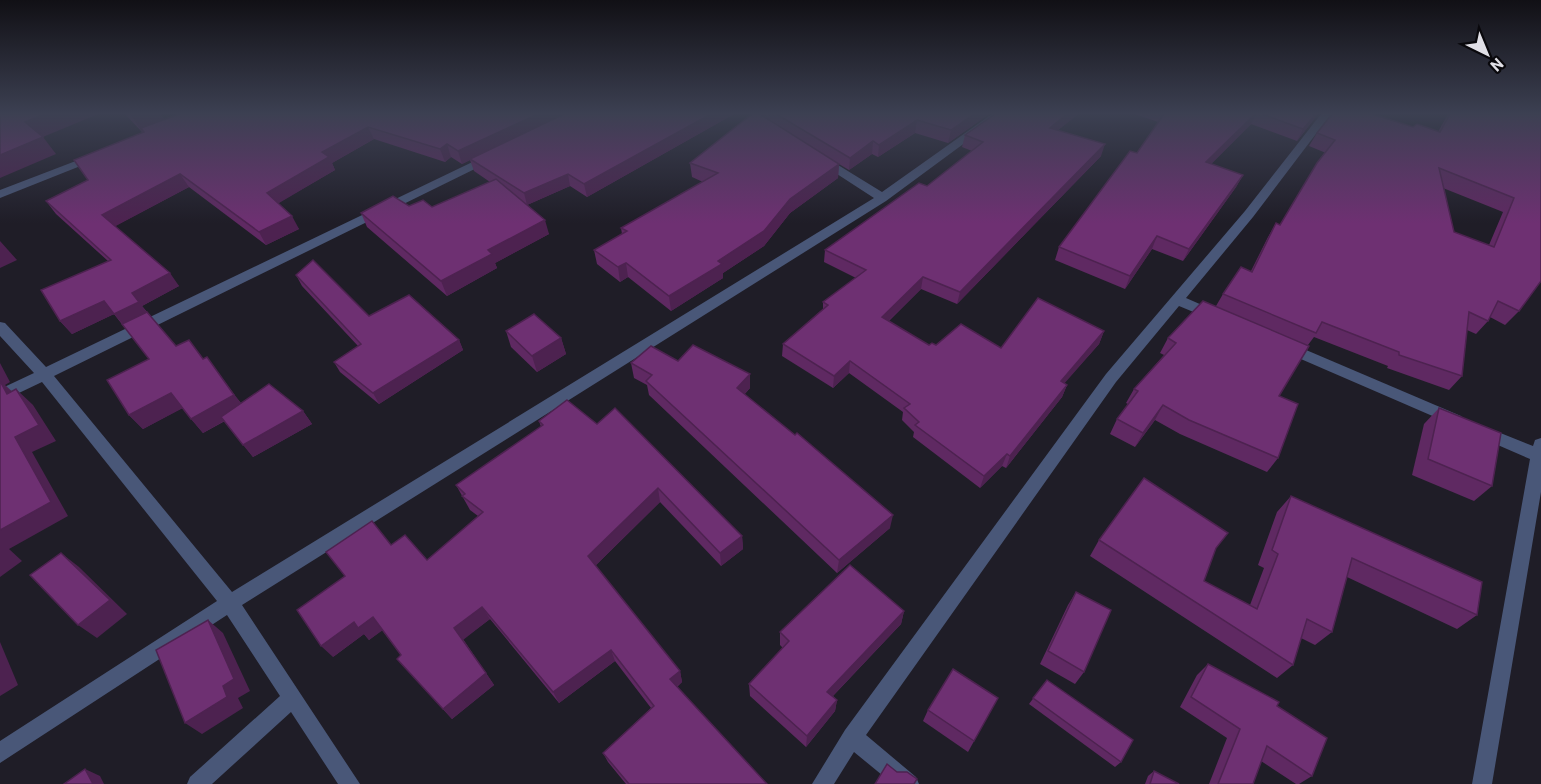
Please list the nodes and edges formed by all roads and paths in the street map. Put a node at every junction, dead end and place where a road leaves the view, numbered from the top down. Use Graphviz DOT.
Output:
graph roads {
  1 [pos="504,151"];
  2 [pos="807,151"];
  3 [pos="948,151"];
  4 [pos="1298,151"];
  5 [pos="107,152"];
  6 [pos="0,194"];
  7 [pos="882,198"];
  8 [pos="1178,300"];
  9 [pos="1232,323"];
  10 [pos="0,327"];
  11 [pos="1276,342"];
  12 [pos="44,374"];
  13 [pos="0,396"];
  14 [pos="1540,452"];
  15 [pos="230,603"];
  16 [pos="292,698"];
  17 [pos="852,738"];
  18 [pos="0,753"];
  19 [pos="196,784"];
  20 [pos="350,784"];
  21 [pos="822,784"];
  22 [pos="909,784"];
  23 [pos="1482,784"];
  1 -- 12 [label="street"];
  2 -- 7 [label="street"];
  3 -- 7 [label="street"];
  4 -- 8 [label="street"];
  5 -- 6 [label="street"];
  7 -- 15 [label="street"];
  8 -- 9 [label="street"];
  8 -- 17 [label="street"];
  10 -- 12 [label="street"];
  11 -- 14 [label="street"];
  12 -- 13 [label="street"];
  12 -- 15 [label="street"];
  14 -- 23 [label="street"];
  15 -- 16 [label="street"];
  15 -- 18 [label="street"];
  16 -- 19 [label="street"];
  16 -- 20 [label="street"];
  17 -- 21 [label="street"];
  17 -- 22 [label="street"];
}
